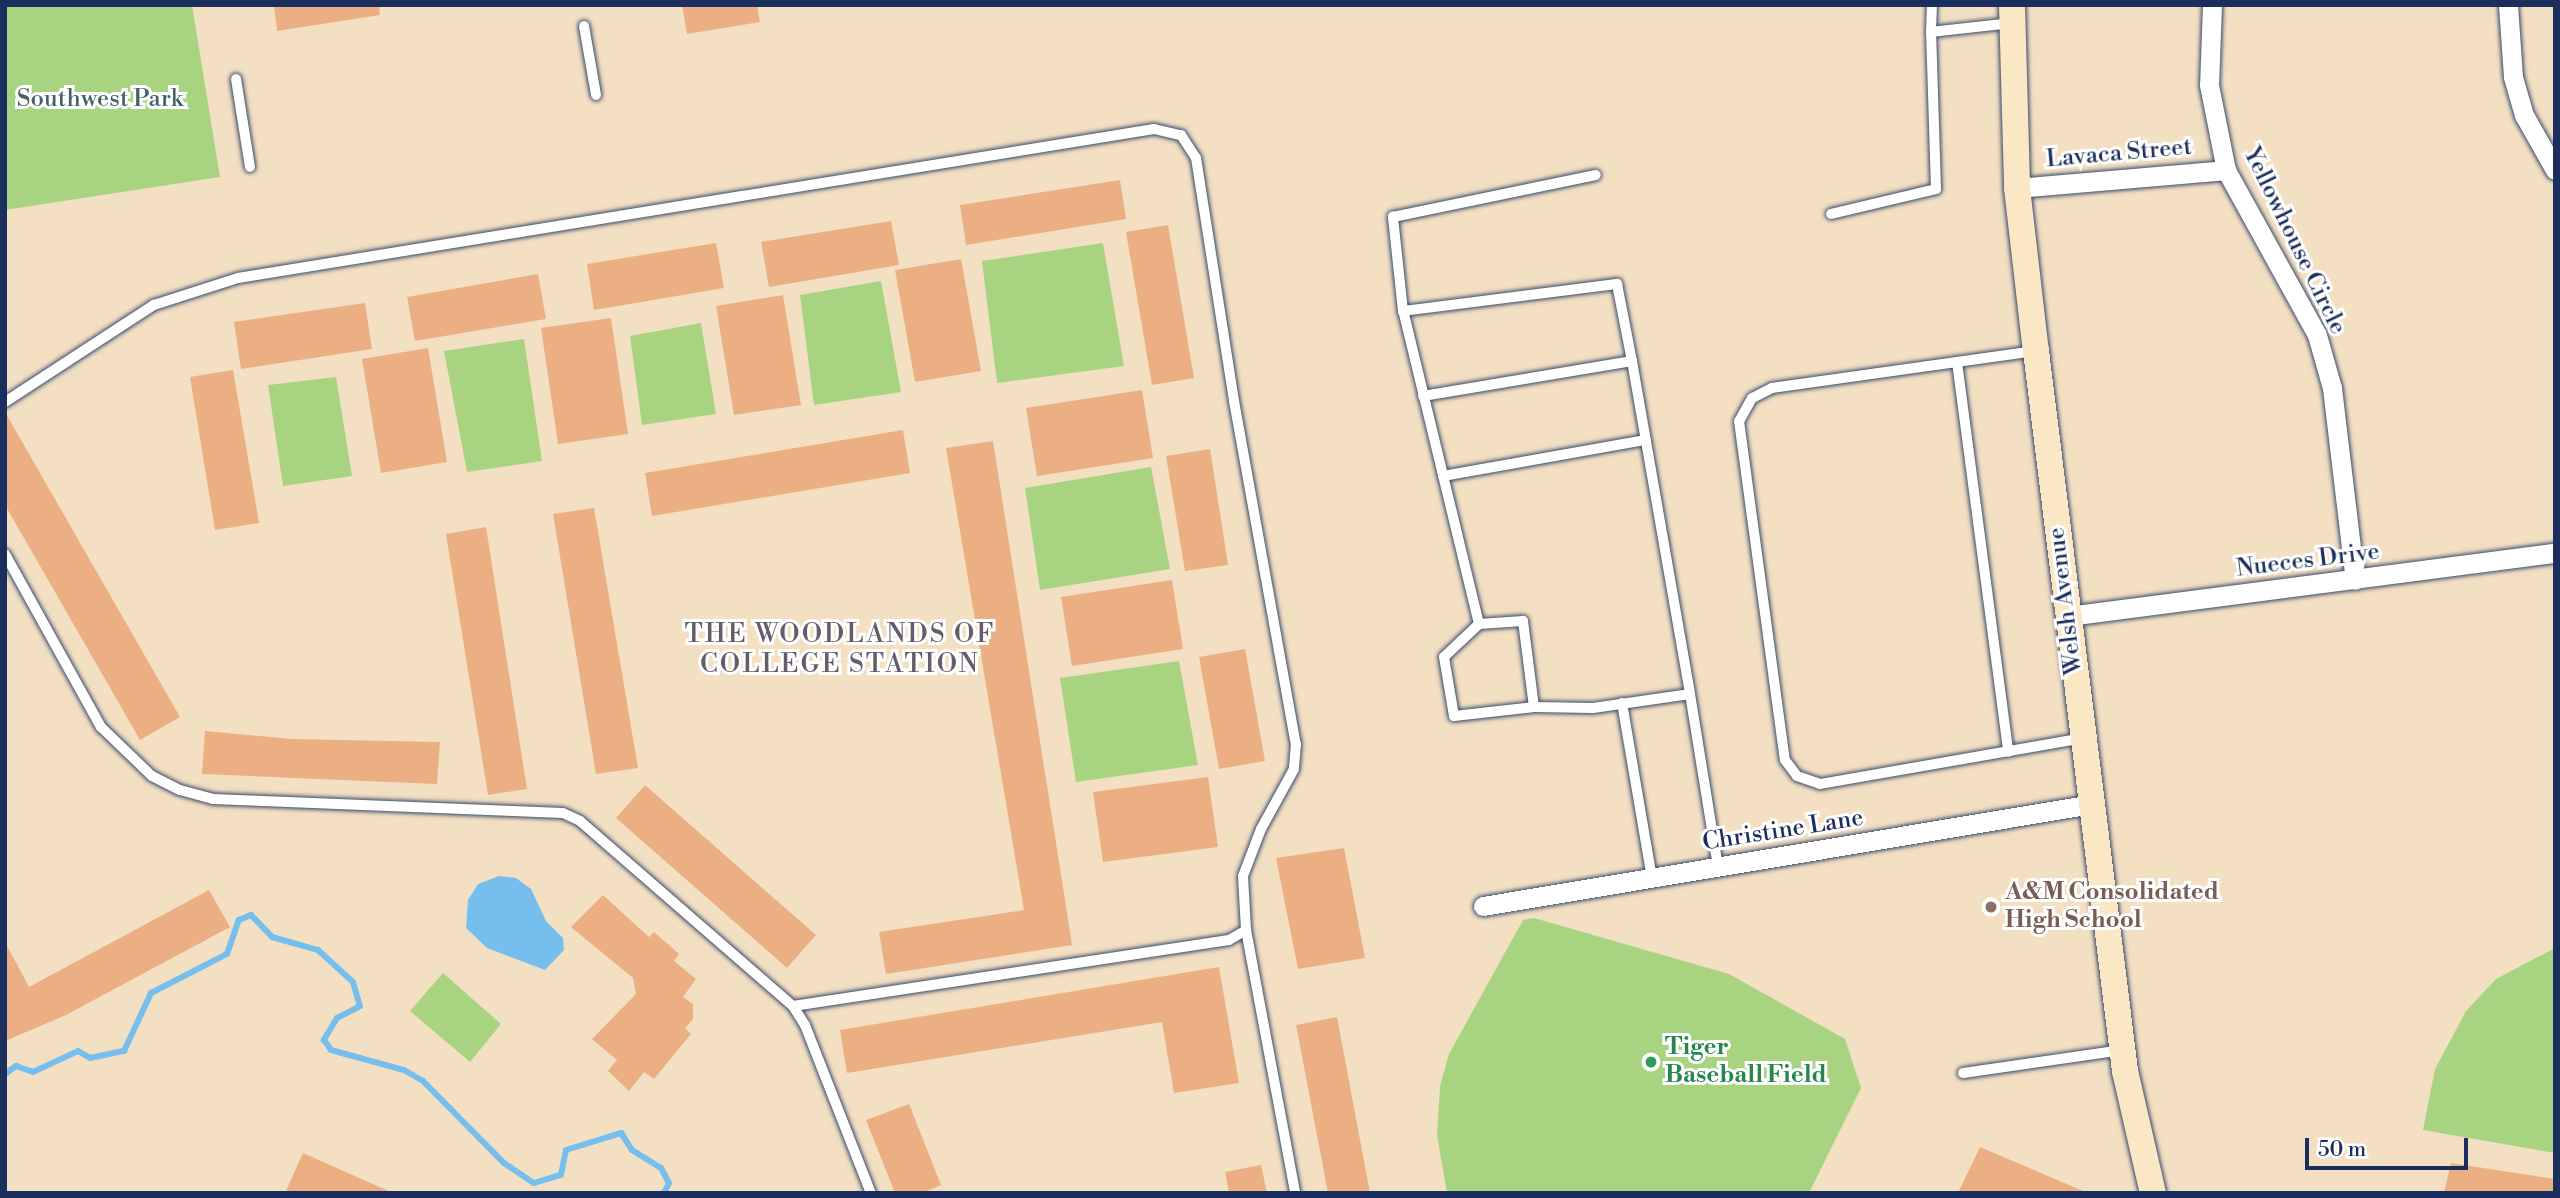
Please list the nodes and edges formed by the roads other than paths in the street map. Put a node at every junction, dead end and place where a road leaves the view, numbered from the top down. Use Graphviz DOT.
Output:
graph roads {
  1 [pos="1932,5"];
  2 [pos="2212,5"];
  3 [pos="2508,5"];
  4 [pos="2012,14"];
  5 [pos="584,26"];
  6 [pos="1931,32"];
  7 [pos="236,79"];
  8 [pos="596,95"];
  9 [pos="250,167"];
  10 [pos="2226,170"];
  11 [pos="2555,170"];
  12 [pos="1596,176"];
  13 [pos="2017,188"];
  14 [pos="1831,214"];
  15 [pos="1403,311"];
  16 [pos="2036,351"];
  17 [pos="1632,361"];
  18 [pos="1956,362"];
  19 [pos="1423,396"];
  20 [pos="5,402"];
  21 [pos="1646,440"];
  22 [pos="1443,477"];
  23 [pos="2555,553"];
  24 [pos="5,554"];
  25 [pos="2355,580"];
  26 [pos="2068,616"];
  27 [pos="1479,624"];
  28 [pos="1690,694"];
  29 [pos="1622,703"];
  30 [pos="1534,707"];
  31 [pos="2083,738"];
  32 [pos="2008,752"];
  33 [pos="2092,804"];
  34 [pos="1718,867"];
  35 [pos="1652,878"];
  36 [pos="1483,906"];
  37 [pos="1246,930"];
  38 [pos="793,1006"];
  39 [pos="2123,1050"];
  40 [pos="1962,1073"];
  41 [pos="871,1193"];
  42 [pos="1295,1193"];
  43 [pos="2153,1193"];
  1 -- 6 [label="lane"];
  2 -- 10 [label="street, Yellowhouse Circle"];
  3 -- 11 [label="street"];
  4 -- 6 [label="lane"];
  4 -- 13 [label="main road, Welsh Avenue"];
  5 -- 8 [label="lane"];
  6 -- 14 [label="lane"];
  7 -- 9 [label="lane"];
  10 -- 13 [label="street, Lavaca Street"];
  10 -- 25 [label="street, Yellowhouse Circle"];
  12 -- 15 [label="lane"];
  13 -- 16 [label="main road, Welsh Avenue"];
  15 -- 17 [label="lane"];
  15 -- 19 [label="lane"];
  16 -- 18 [label="lane"];
  16 -- 26 [label="main road, Welsh Avenue"];
  17 -- 19 [label="lane"];
  17 -- 21 [label="lane"];
  18 -- 32 [label="lane"];
  18 -- 32 [label="lane"];
  19 -- 22 [label="lane"];
  20 -- 37 [label="lane"];
  21 -- 22 [label="lane"];
  21 -- 28 [label="lane"];
  22 -- 27 [label="lane"];
  23 -- 25 [label="street, Nueces Drive"];
  24 -- 38 [label="lane"];
  25 -- 26 [label="street, Nueces Drive"];
  26 -- 31 [label="main road, Welsh Avenue"];
  27 -- 30 [label="lane"];
  27 -- 30 [label="lane"];
  28 -- 29 [label="lane"];
  28 -- 34 [label="lane"];
  29 -- 30 [label="lane"];
  29 -- 35 [label="lane"];
  31 -- 32 [label="lane"];
  31 -- 33 [label="main road, Welsh Avenue"];
  33 -- 34 [label="street, Christine Lane"];
  33 -- 39 [label="main road, Welsh Avenue"];
  34 -- 35 [label="street, Christine Lane"];
  35 -- 36 [label="street, Christine Lane"];
  37 -- 38 [label="lane"];
  37 -- 42 [label="lane"];
  38 -- 41 [label="lane"];
  39 -- 40 [label="lane"];
  39 -- 43 [label="main road, Welsh Avenue"];
}
